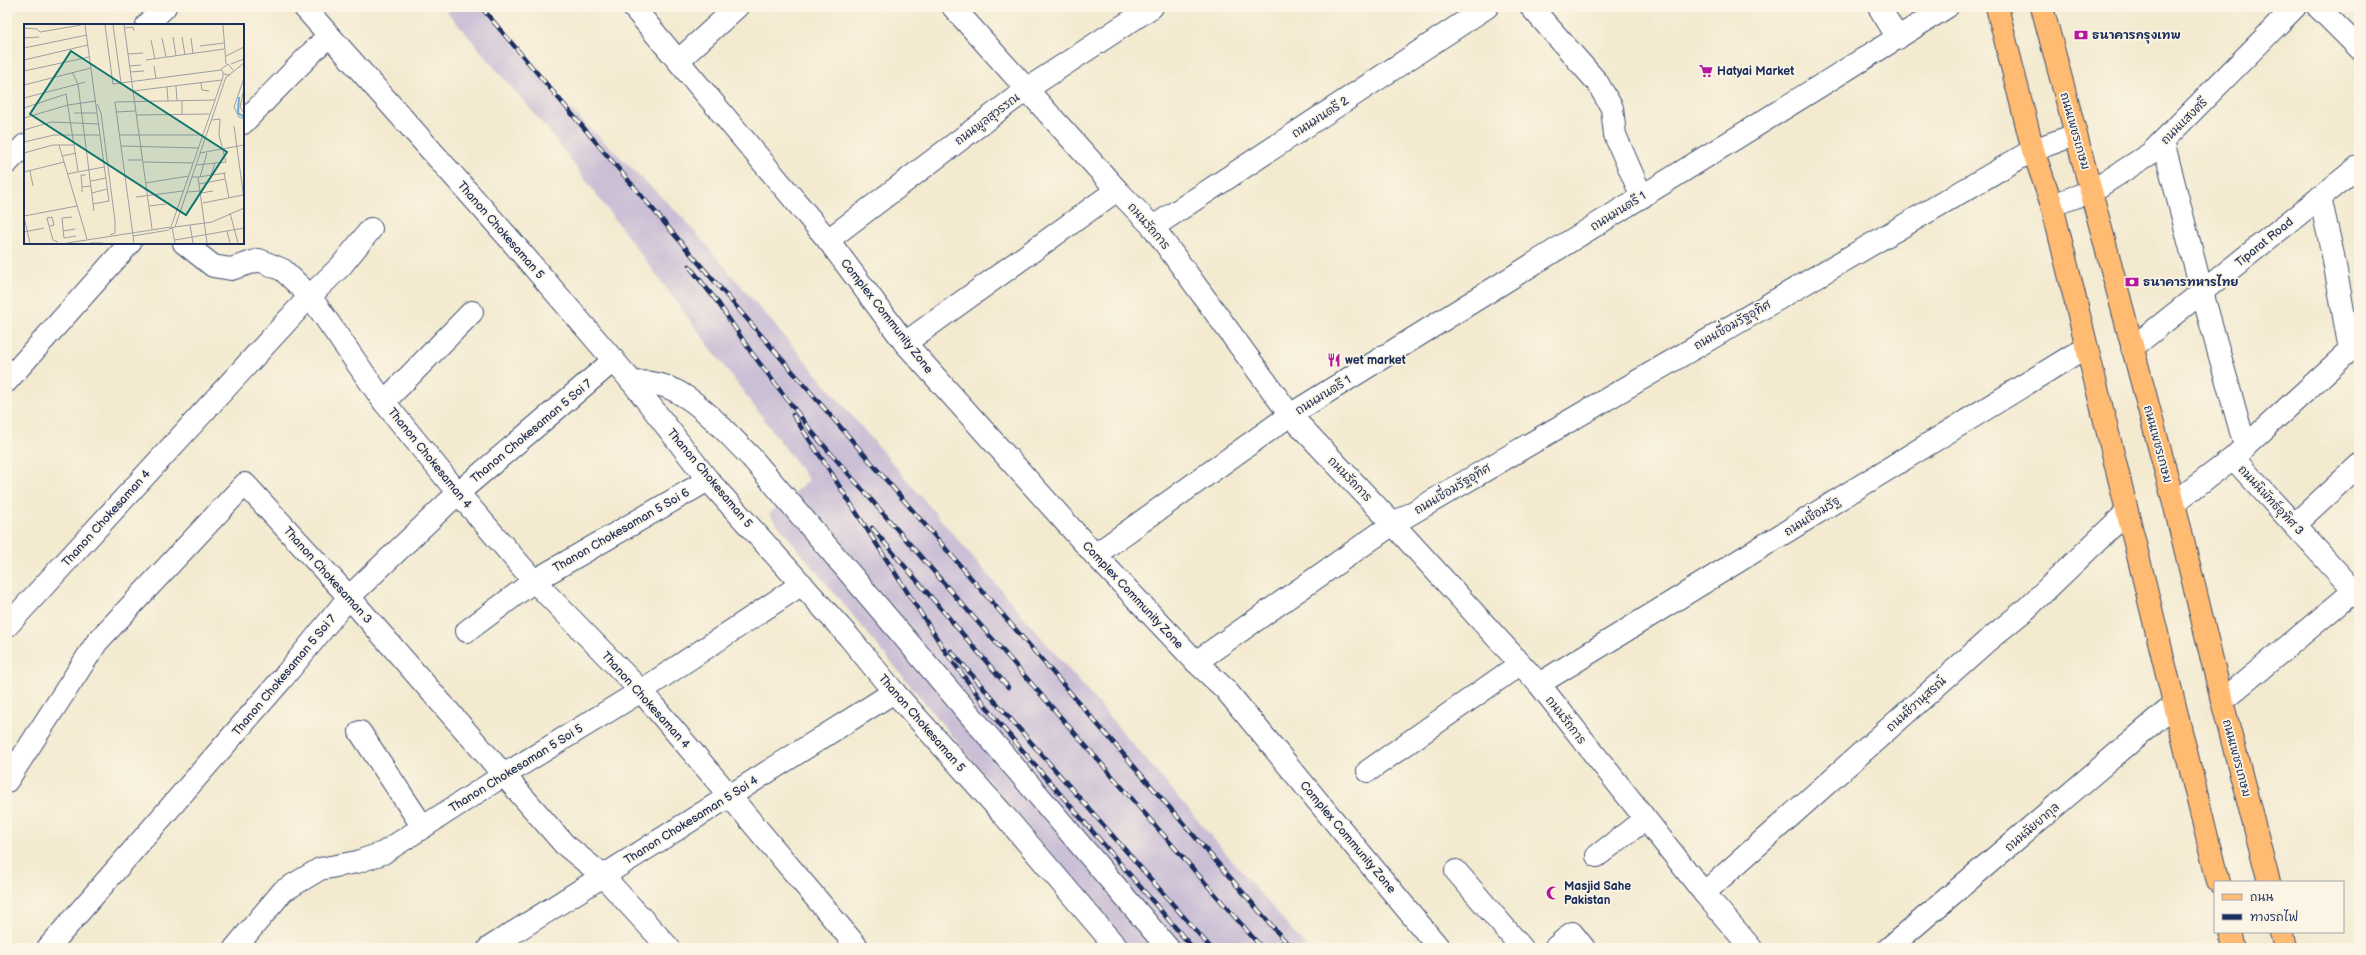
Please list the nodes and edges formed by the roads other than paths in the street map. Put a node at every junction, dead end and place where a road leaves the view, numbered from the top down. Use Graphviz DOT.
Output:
graph roads {
  1 [pos="166,7"];
  2 [pos="304,7"];
  3 [pos="633,7"];
  4 [pos="737,7"];
  5 [pos="953,7"];
  6 [pos="1152,7"];
  7 [pos="1487,7"];
  8 [pos="1531,7"];
  9 [pos="1879,7"];
  10 [pos="1947,7"];
  11 [pos="1997,7"];
  12 [pos="2042,7"];
  13 [pos="2296,7"];
  14 [pos="2318,7"];
  15 [pos="148,24"];
  16 [pos="328,36"];
  17 [pos="1898,38"];
  18 [pos="2359,48"];
  19 [pos="679,60"];
  20 [pos="1027,88"];
  21 [pos="244,122"];
  22 [pos="2075,135"];
  23 [pos="2163,141"];
  24 [pos="24,146"];
  25 [pos="2034,150"];
  26 [pos="7,162"];
  27 [pos="2359,166"];
  28 [pos="1117,190"];
  29 [pos="2092,191"];
  30 [pos="1642,197"];
  31 [pos="2320,197"];
  32 [pos="2052,205"];
  33 [pos="1153,227"];
  34 [pos="371,229"];
  35 [pos="828,240"];
  36 [pos="129,244"];
  37 [pos="185,244"];
  38 [pos="2202,292"];
  39 [pos="310,296"];
  40 [pos="472,312"];
  41 [pos="905,343"];
  42 [pos="2354,346"];
  43 [pos="2086,347"];
  44 [pos="2132,348"];
  45 [pos="614,360"];
  46 [pos="7,381"];
  47 [pos="633,383"];
  48 [pos="384,402"];
  49 [pos="1290,415"];
  50 [pos="2239,452"];
  51 [pos="2359,465"];
  52 [pos="708,480"];
  53 [pos="458,493"];
  54 [pos="2174,503"];
  55 [pos="2126,513"];
  56 [pos="1393,524"];
  57 [pos="2294,525"];
  58 [pos="1095,555"];
  59 [pos="534,580"];
  60 [pos="802,584"];
  61 [pos="2356,593"];
  62 [pos="349,597"];
  63 [pos="7,626"];
  64 [pos="467,631"];
  65 [pos="1196,662"];
  66 [pos="1520,664"];
  67 [pos="1539,684"];
  68 [pos="641,691"];
  69 [pos="894,692"];
  70 [pos="2222,701"];
  71 [pos="2174,705"];
  72 [pos="360,732"];
  73 [pos="1368,770"];
  74 [pos="504,775"];
  75 [pos="7,781"];
  76 [pos="730,797"];
  77 [pos="1645,819"];
  78 [pos="423,827"];
  79 [pos="1597,856"];
  80 [pos="1456,871"];
  81 [pos="602,875"];
  82 [pos="2218,881"];
  83 [pos="2269,881"];
  84 [pos="1704,893"];
  85 [pos="2230,933"];
  86 [pos="2281,933"];
  87 [pos="48,948"];
  88 [pos="235,948"];
  89 [pos="489,948"];
  90 [pos="669,948"];
  91 [pos="858,948"];
  92 [pos="1117,948"];
  93 [pos="1168,948"];
  94 [pos="1439,948"];
  95 [pos="1522,948"];
  96 [pos="1555,948"];
  97 [pos="1584,948"];
  98 [pos="1751,948"];
  99 [pos="1889,948"];
  100 [pos="2234,948"];
  101 [pos="2285,948"];
  1 -- 15 [label="street"];
  2 -- 16 [label="street, Thanon Chokesaman 5"];
  3 -- 19 [label="street, Complex Community Zone"];
  4 -- 19 [label="street"];
  5 -- 20 [label="street, ถนนรัถการ"];
  6 -- 20 [label="street, ถนนพูลสุวรรณ"];
  7 -- 33 [label="street, ถนนมนตรี 2"];
  8 -- 30 [label="street"];
  9 -- 17 [label="street"];
  10 -- 17 [label="street, ถนนมนตรี 1"];
  11 -- 25 [label="main road"];
  12 -- 22 [label="main road, ถนนเพชรเกษม"];
  13 -- 23 [label="street, ถนนเเสงศรี"];
  14 -- 18 [label="street"];
  16 -- 21 [label="street"];
  16 -- 45 [label="street, Thanon Chokesaman 5"];
  17 -- 30 [label="street, ถนนมนตรี 1"];
  19 -- 35 [label="street, Complex Community Zone"];
  20 -- 28 [label="street, ถนนรัถการ"];
  20 -- 35 [label="street, ถนนพูลสุวรรณ"];
  22 -- 25 [label="street, ถนนเชื่อมรัฐอุทิศ"];
  22 -- 29 [label="main road, ถนนเพชรเกษม"];
  23 -- 29 [label="street, ถนนเเสงศรี"];
  23 -- 38 [label="street"];
  24 -- 26 [label="street"];
  25 -- 32 [label="main road"];
  25 -- 56 [label="street, ถนนเชื่อมรัฐอุทิศ"];
  27 -- 31 [label="street, Tiparat Road"];
  28 -- 33 [label="street, ถนนรัถการ"];
  28 -- 41 [label="street"];
  29 -- 32 [label="street, ถนนเเสงศรี"];
  29 -- 44 [label="main road, ถนนเพชรเกษม"];
  30 -- 49 [label="street, ถนนมนตรี 1"];
  31 -- 38 [label="street, Tiparat Road"];
  31 -- 42 [label="street"];
  32 -- 43 [label="main road"];
  33 -- 49 [label="street, ถนนรัถการ"];
  34 -- 39 [label="street"];
  35 -- 41 [label="street, Complex Community Zone"];
  36 -- 46 [label="street"];
  37 -- 39 [label="street"];
  38 -- 44 [label="street, Tiparat Road"];
  38 -- 50 [label="street"];
  39 -- 48 [label="street, Thanon Chokesaman 4"];
  39 -- 63 [label="street, Thanon Chokesaman 4"];
  40 -- 48 [label="street"];
  41 -- 58 [label="street, Complex Community Zone"];
  42 -- 50 [label="street"];
  43 -- 55 [label="main road"];
  43 -- 67 [label="street, ถนนเชื่อมรัฐ"];
  44 -- 54 [label="main road, ถนนเพชรเกษม"];
  45 -- 47 [label="street, Thanon Chokesaman 5"];
  45 -- 53 [label="street, Thanon Chokesaman 5 Soi 7"];
  47 -- 52 [label="street, Thanon Chokesaman 5"];
  47 -- 93 [label="street"];
  48 -- 53 [label="street, Thanon Chokesaman 4"];
  49 -- 56 [label="street, ถนนรัถการ"];
  49 -- 58 [label="street, ถนนมนตรี 1"];
  50 -- 54 [label="street, ถนนนิพัทธ์อุทิศ 3"];
  50 -- 57 [label="street, ถนนนิพัทธ์อุทิศ 3"];
  51 -- 57 [label="street"];
  52 -- 59 [label="street, Thanon Chokesaman 5 Soi 6"];
  52 -- 60 [label="street, Thanon Chokesaman 5"];
  53 -- 59 [label="street, Thanon Chokesaman 4"];
  53 -- 62 [label="street, Thanon Chokesaman 5 Soi 7"];
  54 -- 70 [label="main road, ถนนเพชรเกษม"];
  55 -- 71 [label="main road"];
  55 -- 84 [label="street, ถนนชีวานุสรณ์"];
  56 -- 65 [label="street, ถนนเชื่อมรัฐอุทิศ"];
  56 -- 66 [label="street, ถนนรัถการ"];
  57 -- 61 [label="street, ถนนนิพัทธ์อุทิศ 3"];
  58 -- 65 [label="street, Complex Community Zone"];
  59 -- 64 [label="street, Thanon Chokesaman 5 Soi 6"];
  59 -- 68 [label="street, Thanon Chokesaman 4"];
  60 -- 68 [label="street, Thanon Chokesaman 5 Soi 5"];
  60 -- 69 [label="street, Thanon Chokesaman 5"];
  61 -- 70 [label="street"];
  62 -- 74 [label="street, Thanon Chokesaman 3"];
  62 -- 75 [label="street, Thanon Chokesaman 3"];
  62 -- 87 [label="street, Thanon Chokesaman 5 Soi 7"];
  65 -- 94 [label="street, Complex Community Zone"];
  66 -- 67 [label="street, ถนนรัถการ"];
  66 -- 73 [label="street"];
  67 -- 77 [label="street, ถนนรัถการ"];
  68 -- 74 [label="street, Thanon Chokesaman 5 Soi 5"];
  68 -- 76 [label="street, Thanon Chokesaman 4"];
  69 -- 76 [label="street, Thanon Chokesaman 5 Soi 4"];
  69 -- 92 [label="street, Thanon Chokesaman 5"];
  70 -- 83 [label="main road, ถนนเพชรเกษม"];
  71 -- 82 [label="main road"];
  71 -- 99 [label="street, ถนนฉัยยากุล"];
  72 -- 78 [label="street"];
  74 -- 78 [label="street, Thanon Chokesaman 5 Soi 5"];
  74 -- 81 [label="street, Thanon Chokesaman 3"];
  76 -- 81 [label="street, Thanon Chokesaman 5 Soi 4"];
  76 -- 91 [label="street, Thanon Chokesaman 4"];
  77 -- 79 [label="street"];
  77 -- 84 [label="street, ถนนรัถการ"];
  78 -- 88 [label="street, Thanon Chokesaman 5 Soi 5"];
  80 -- 95 [label="street"];
  81 -- 89 [label="street, Thanon Chokesaman 5 Soi 4"];
  81 -- 90 [label="street, Thanon Chokesaman 3"];
  84 -- 98 [label="street, ถนนรัถการ"];
  85 -- 100 [label="main road"];
  86 -- 101 [label="main road"];
  96 -- 97 [label="street"];
}
